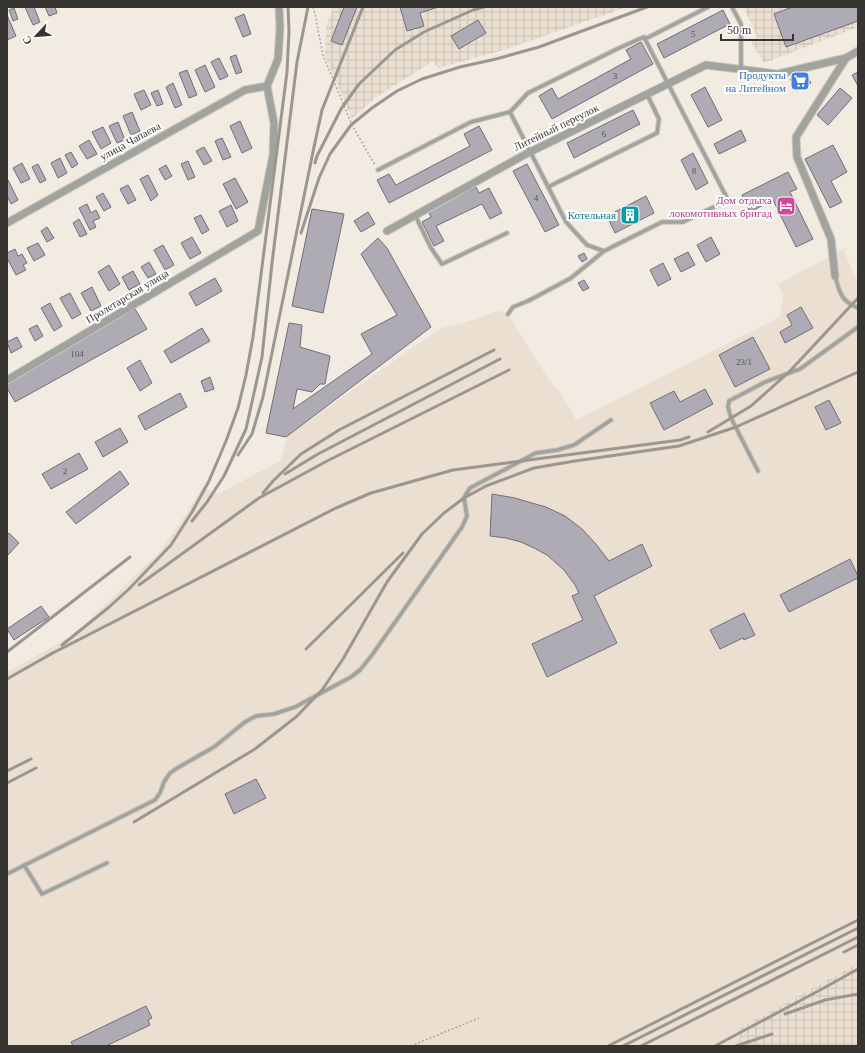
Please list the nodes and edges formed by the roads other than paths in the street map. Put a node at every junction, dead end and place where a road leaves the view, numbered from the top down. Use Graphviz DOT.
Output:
graph roads {
  1 [pos="278,7"];
  2 [pos="708,7"];
  3 [pos="732,7"];
  4 [pos="645,39"];
  5 [pos="858,51"];
  6 [pos="846,58"];
  7 [pos="741,70"];
  8 [pos="668,84"];
  9 [pos="267,86"];
  10 [pos="647,94"];
  11 [pos="510,112"];
  12 [pos="531,152"];
  13 [pos="378,170"];
  14 [pos="548,188"];
  15 [pos="415,215"];
  16 [pos="7,223"];
  17 [pos="387,231"];
  18 [pos="507,233"];
  19 [pos="604,251"];
  20 [pos="835,276"];
  21 [pos="858,308"];
  22 [pos="508,314"];
  23 [pos="858,327"];
  24 [pos="7,380"];
  25 [pos="610,420"];
  26 [pos="758,471"];
  27 [pos="107,863"];
  28 [pos="24,865"];
  29 [pos="7,874"];
  1 -- 9 [label="street"];
  2 -- 4 [label="lane"];
  3 -- 7 [label="lane"];
  4 -- 8 [label="lane"];
  4 -- 11 [label="lane"];
  5 -- 6 [label="street"];
  6 -- 7 [label="street, Литейный переулок"];
  6 -- 20 [label="street"];
  7 -- 8 [label="street, Литейный переулок"];
  8 -- 10 [label="street, Литейный переулок"];
  8 -- 19 [label="lane"];
  9 -- 16 [label="street, улица Чапаева"];
  9 -- 24 [label="street, Пролетарская улица"];
  10 -- 12 [label="street, Литейный переулок"];
  10 -- 14 [label="lane"];
  11 -- 12 [label="lane"];
  11 -- 13 [label="lane"];
  12 -- 14 [label="lane"];
  12 -- 15 [label="street, Литейный переулок"];
  14 -- 19 [label="lane"];
  15 -- 17 [label="street, Литейный переулок"];
  15 -- 18 [label="lane"];
  19 -- 22 [label="lane"];
  20 -- 21 [label="lane"];
  23 -- 26 [label="lane"];
  25 -- 28 [label="lane"];
  27 -- 28 [label="lane"];
  28 -- 29 [label="lane"];
}
